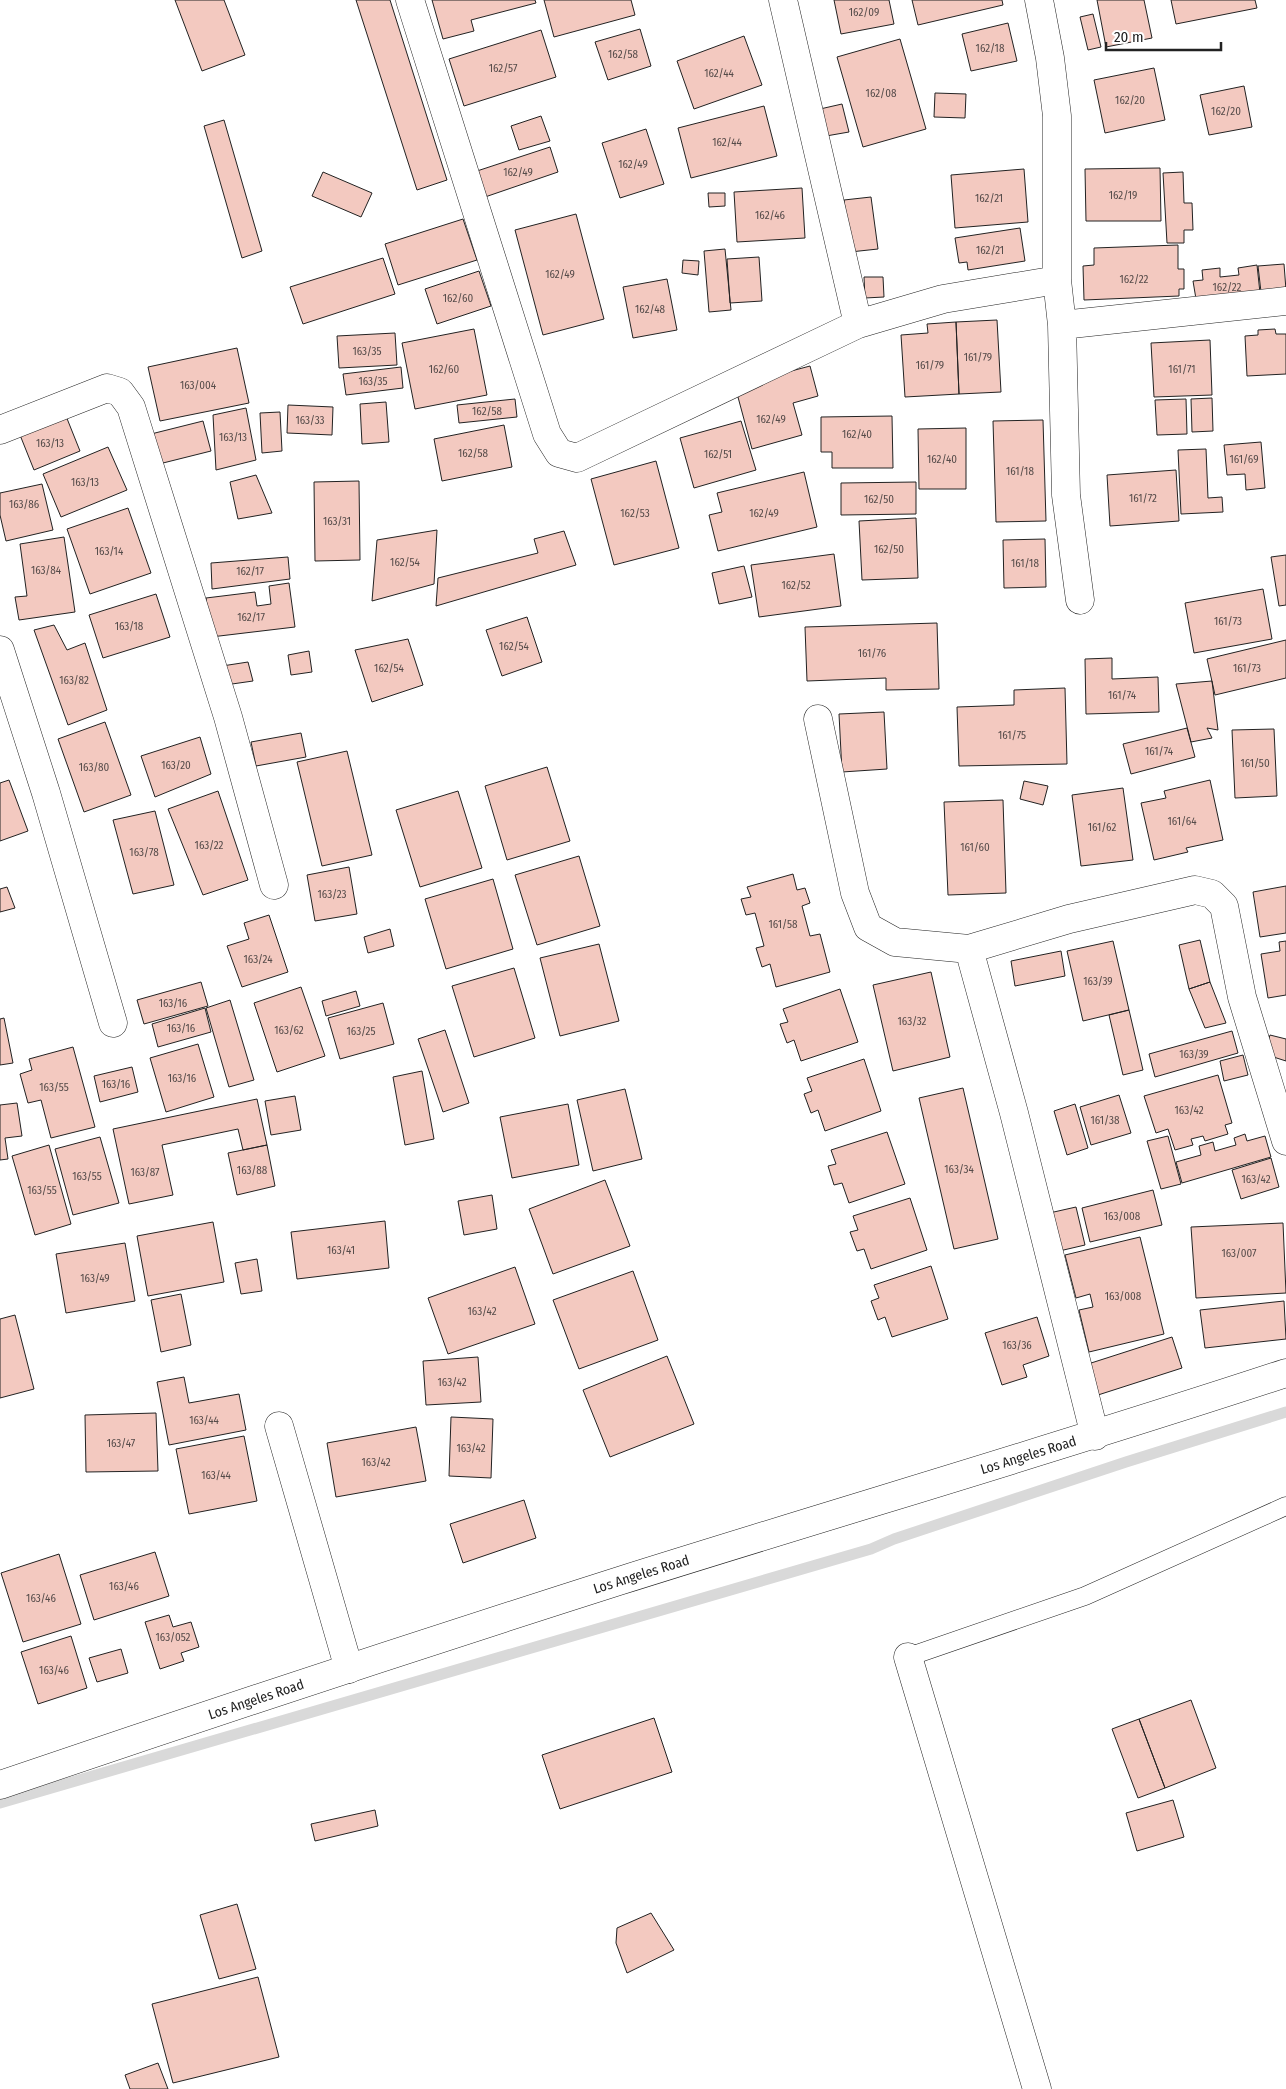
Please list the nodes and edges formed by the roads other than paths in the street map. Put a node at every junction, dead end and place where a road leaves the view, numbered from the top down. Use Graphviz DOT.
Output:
graph roads {
  1 [pos="410,0"];
  2 [pos="783,0"];
  3 [pos="1039,0"];
  4 [pos="1058,280"];
  5 [pos="1286,301"];
  6 [pos="858,324"];
  7 [pos="1062,326"];
  8 [pos="0,430"];
  9 [pos="1080,600"];
  10 [pos="0,650"];
  11 [pos="4,679"];
  12 [pos="818,719"];
  13 [pos="274,885"];
  14 [pos="969,950"];
  15 [pos="113,1023"];
  16 [pos="1286,1141"];
  17 [pos="1286,1373"];
  18 [pos="278,1426"];
  19 [pos="1095,1436"];
  20 [pos="1286,1506"];
  21 [pos="908,1657"];
  22 [pos="349,1669"];
  23 [pos="0,1785"];
  24 [pos="1037,2089"];
  1 -- 6 [label="street"];
  2 -- 6 [label="street"];
  3 -- 4 [label="street"];
  4 -- 6 [label="street"];
  4 -- 7 [label="street"];
  5 -- 7 [label="street"];
  7 -- 9 [label="street"];
  8 -- 13 [label="street"];
  10 -- 11 [label="street"];
  11 -- 15 [label="street"];
  12 -- 14 [label="street"];
  14 -- 16 [label="street"];
  14 -- 19 [label="street"];
  17 -- 19 [label="street, Los Angeles Road"];
  18 -- 22 [label="street"];
  19 -- 22 [label="street, Los Angeles Road"];
  20 -- 21 [label="lane"];
  21 -- 24 [label="street"];
  22 -- 23 [label="street, Los Angeles Road"];
}
